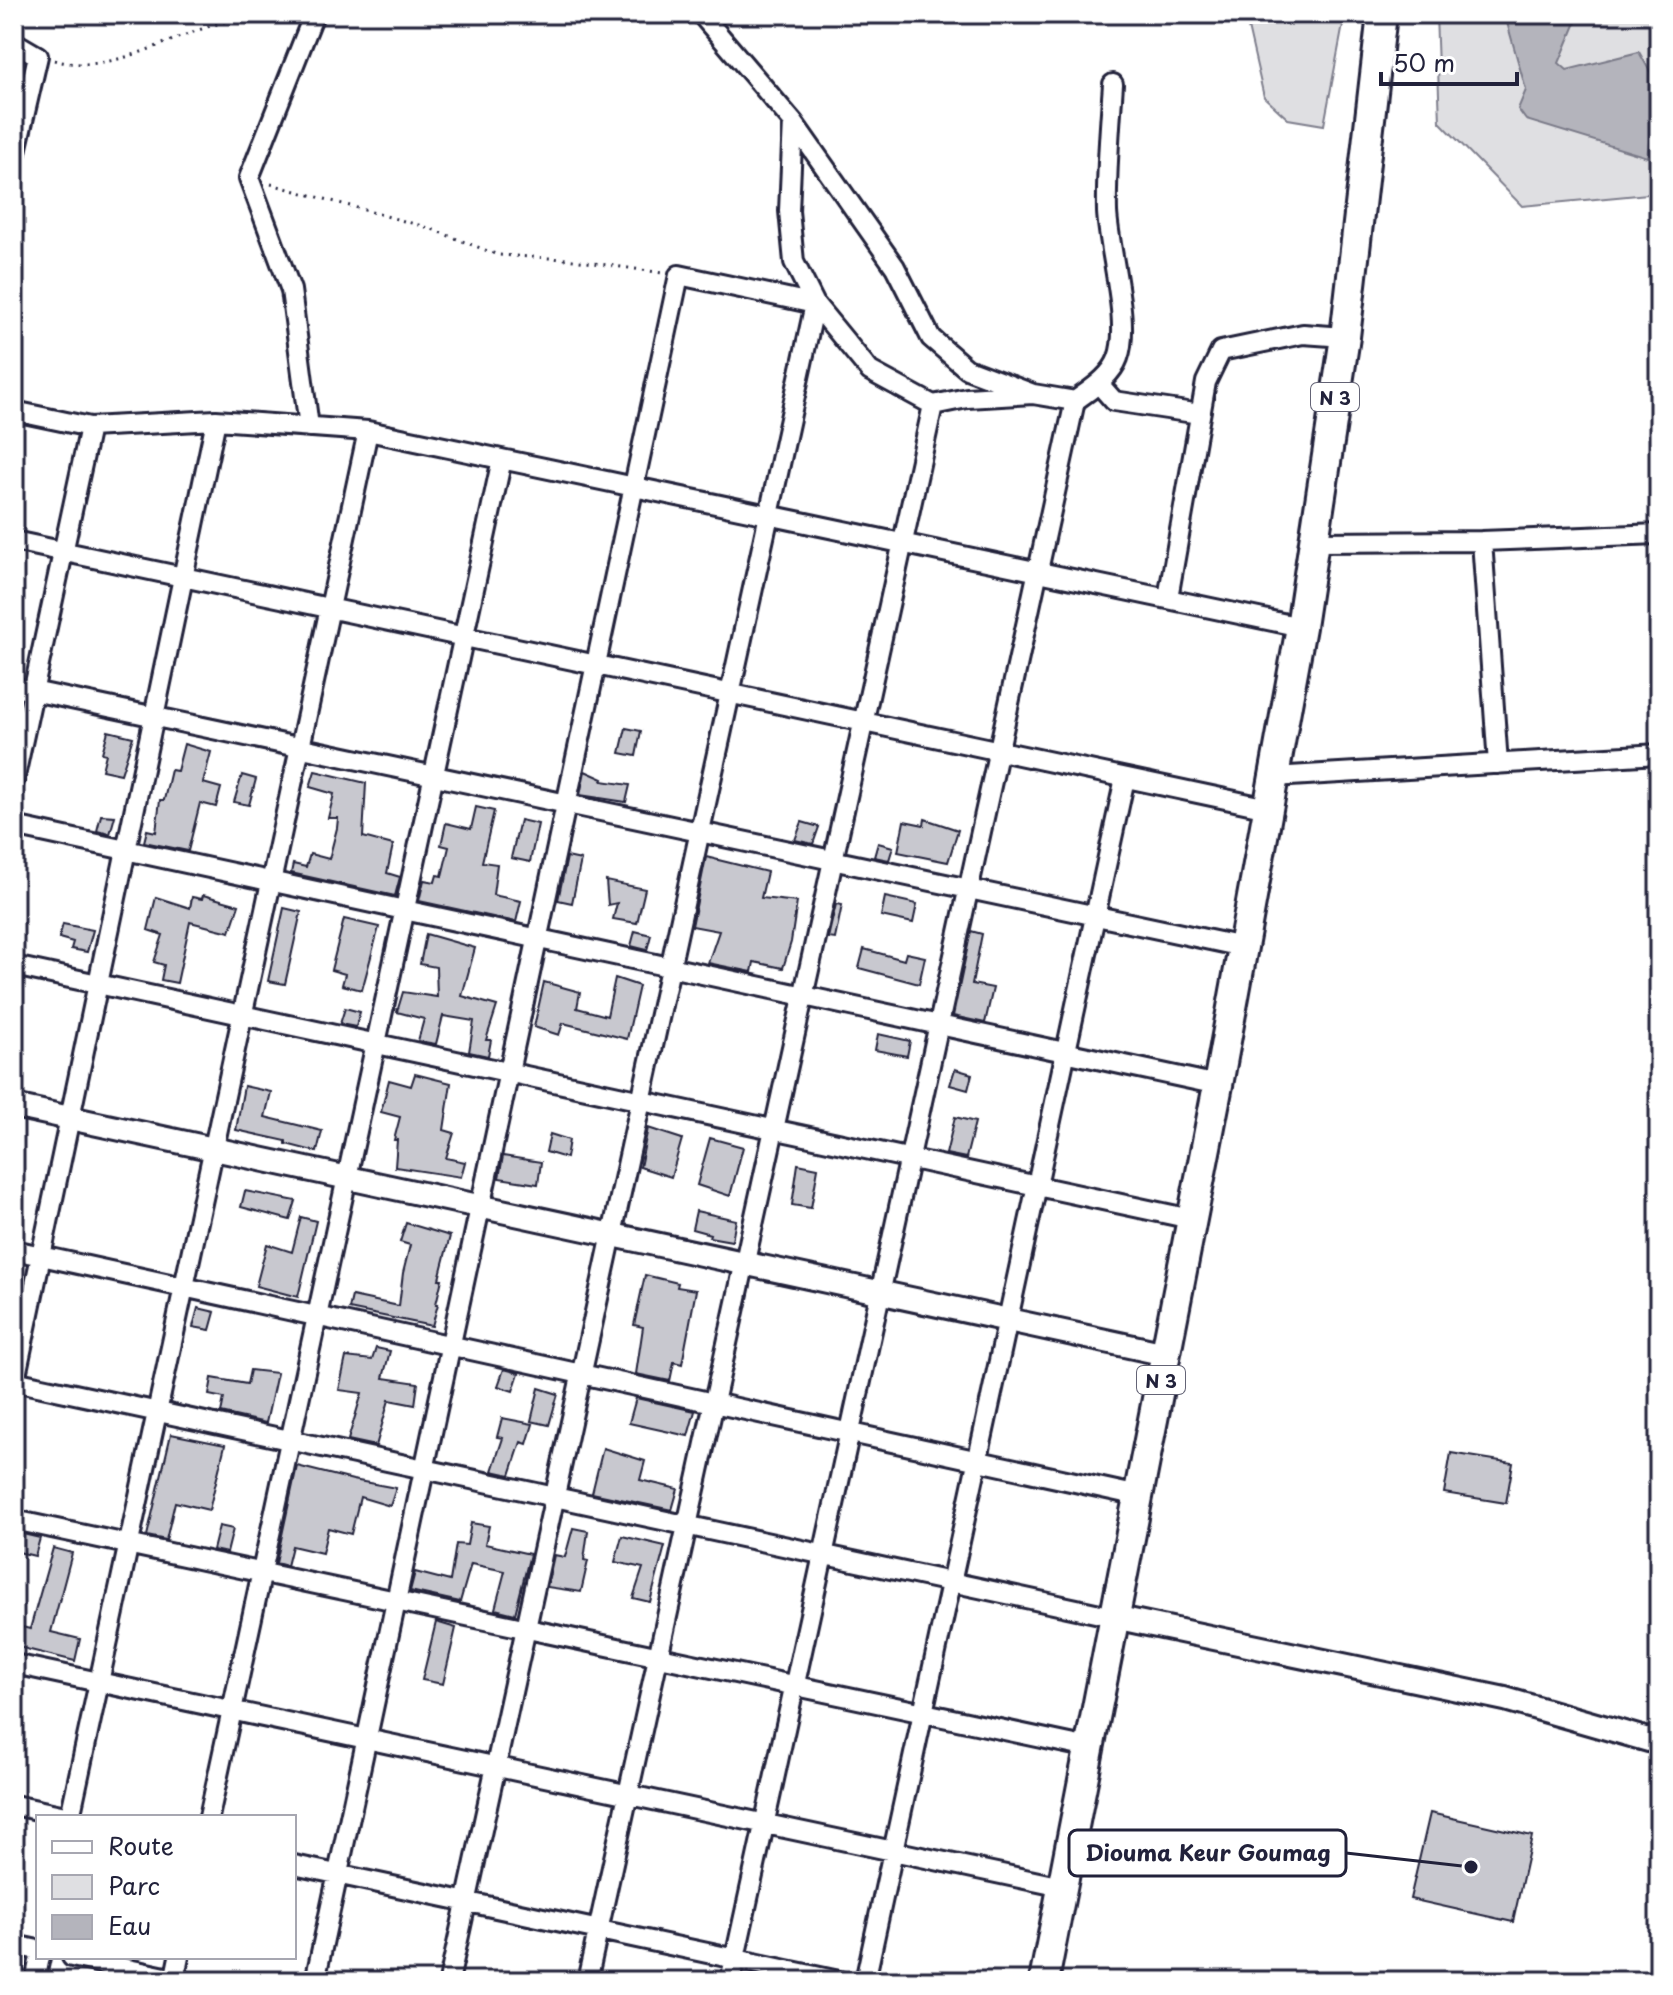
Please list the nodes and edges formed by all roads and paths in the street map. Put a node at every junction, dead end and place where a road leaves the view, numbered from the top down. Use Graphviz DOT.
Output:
graph roads {
  1 [pos="260,14"];
  2 [pos="314,14"];
  3 [pos="701,14"];
  4 [pos="1382,14"];
  5 [pos="14,42"];
  6 [pos="38,56"];
  7 [pos="1113,84"];
  8 [pos="793,122"];
  9 [pos="18,125"];
  10 [pos="14,160"];
  11 [pos="249,178"];
  12 [pos="679,275"];
  13 [pos="815,304"];
  14 [pos="1345,337"];
  15 [pos="1099,384"];
  16 [pos="1033,394"];
  17 [pos="1075,401"];
  18 [pos="933,405"];
  19 [pos="14,411"];
  20 [pos="1200,414"];
  21 [pos="216,420"];
  22 [pos="90,427"];
  23 [pos="309,427"];
  24 [pos="368,431"];
  25 [pos="502,459"];
  26 [pos="633,487"];
  27 [pos="769,515"];
  28 [pos="1659,534"];
  29 [pos="14,541"];
  30 [pos="1482,541"];
  31 [pos="1313,542"];
  32 [pos="902,543"];
  33 [pos="63,551"];
  34 [pos="1038,572"];
  35 [pos="183,577"];
  36 [pos="1168,598"];
  37 [pos="329,608"];
  38 [pos="1301,627"];
  39 [pos="464,637"];
  40 [pos="596,665"];
  41 [pos="14,687"];
  42 [pos="33,691"];
  43 [pos="730,693"];
  44 [pos="154,717"];
  45 [pos="863,722"];
  46 [pos="299,747"];
  47 [pos="999,751"];
  48 [pos="1659,754"];
  49 [pos="1498,764"];
  50 [pos="434,776"];
  51 [pos="1273,777"];
  52 [pos="1125,778"];
  53 [pos="14,781"];
  54 [pos="566,804"];
  55 [pos="1268,808"];
  56 [pos="14,826"];
  57 [pos="700,832"];
  58 [pos="126,850"];
  59 [pos="833,861"];
  60 [pos="270,881"];
  61 [pos="968,890"];
  62 [pos="405,910"];
  63 [pos="1095,916"];
  64 [pos="537,939"];
  65 [pos="1243,947"];
  66 [pos="14,966"];
  67 [pos="670,967"];
  68 [pos="98,984"];
  69 [pos="803,996"];
  70 [pos="241,1015"];
  71 [pos="939,1025"];
  72 [pos="376,1044"];
  73 [pos="1065,1052"];
  74 [pos="509,1072"];
  75 [pos="1218,1085"];
  76 [pos="641,1101"];
  77 [pos="14,1106"];
  78 [pos="70,1118"];
  79 [pos="773,1130"];
  80 [pos="213,1149"];
  81 [pos="910,1159"];
  82 [pos="347,1178"];
  83 [pos="1037,1186"];
  84 [pos="480,1206"];
  85 [pos="1191,1219"];
  86 [pos="612,1235"];
  87 [pos="14,1250"];
  88 [pos="41,1256"];
  89 [pos="744,1263"];
  90 [pos="183,1287"];
  91 [pos="880,1292"];
  92 [pos="318,1316"];
  93 [pos="1008,1320"];
  94 [pos="451,1345"];
  95 [pos="1166,1354"];
  96 [pos="582,1374"];
  97 [pos="14,1382"];
  98 [pos="714,1402"];
  99 [pos="157,1412"];
  100 [pos="850,1432"];
  101 [pos="291,1441"];
  102 [pos="978,1460"];
  103 [pos="424,1469"];
  104 [pos="1139,1496"];
  105 [pos="555,1497"];
  106 [pos="14,1520"];
  107 [pos="687,1526"];
  108 [pos="128,1544"];
  109 [pos="823,1555"];
  110 [pos="261,1573"];
  111 [pos="951,1582"];
  112 [pos="395,1601"];
  113 [pos="1114,1617"];
  114 [pos="525,1629"];
  115 [pos="657,1657"];
  116 [pos="14,1664"];
  117 [pos="99,1682"];
  118 [pos="793,1686"];
  119 [pos="232,1711"];
  120 [pos="922,1714"];
  121 [pos="367,1739"];
  122 [pos="1659,1743"];
  123 [pos="1089,1748"];
  124 [pos="496,1767"];
  125 [pos="628,1795"];
  126 [pos="14,1805"];
  127 [pos="61,1815"];
  128 [pos="70,1815"];
  129 [pos="209,1815"];
  130 [pos="764,1824"];
  131 [pos="893,1852"];
  132 [pos="296,1865"];
  133 [pos="338,1874"];
  134 [pos="1062,1887"];
  135 [pos="467,1901"];
  136 [pos="598,1930"];
  137 [pos="14,1945"];
  138 [pos="36,1950"];
  139 [pos="40,1959"];
  140 [pos="81,1959"];
  141 [pos="179,1959"];
  142 [pos="735,1959"];
  143 [pos="178,1980"];
  144 [pos="35,1981"];
  145 [pos="315,1981"];
  146 [pos="449,1981"];
  147 [pos="587,1981"];
  148 [pos="730,1981"];
  149 [pos="839,1981"];
  150 [pos="865,1981"];
  151 [pos="1044,1981"];
  1 -- 6 [label="path"];
  2 -- 11 [label="street"];
  3 -- 8 [label="street"];
  4 -- 14 [label="main road, N 3"];
  5 -- 6 [label="street"];
  6 -- 9 [label="street"];
  7 -- 15 [label="street"];
  8 -- 13 [label="street"];
  8 -- 16 [label="street"];
  9 -- 10 [label="street"];
  11 -- 12 [label="path"];
  11 -- 23 [label="street"];
  12 -- 13 [label="street"];
  12 -- 26 [label="street"];
  13 -- 18 [label="street"];
  13 -- 27 [label="street"];
  14 -- 20 [label="street"];
  14 -- 31 [label="main road, N 3"];
  15 -- 17 [label="street"];
  15 -- 20 [label="street"];
  16 -- 17 [label="street"];
  16 -- 18 [label="street"];
  17 -- 34 [label="street"];
  18 -- 32 [label="street"];
  19 -- 22 [label="street"];
  20 -- 36 [label="street"];
  21 -- 22 [label="street"];
  21 -- 23 [label="street"];
  21 -- 35 [label="street"];
  22 -- 33 [label="street"];
  23 -- 24 [label="street"];
  24 -- 25 [label="street"];
  24 -- 37 [label="street"];
  25 -- 26 [label="street"];
  25 -- 39 [label="street"];
  26 -- 27 [label="street"];
  26 -- 40 [label="street"];
  27 -- 32 [label="street"];
  27 -- 43 [label="street"];
  28 -- 30 [label="street"];
  29 -- 33 [label="street"];
  30 -- 31 [label="street"];
  30 -- 49 [label="street"];
  31 -- 38 [label="main road, N 3"];
  32 -- 34 [label="street"];
  32 -- 45 [label="street"];
  33 -- 35 [label="street"];
  33 -- 42 [label="street"];
  34 -- 36 [label="street"];
  34 -- 47 [label="street"];
  35 -- 37 [label="street"];
  35 -- 44 [label="street"];
  36 -- 38 [label="street"];
  37 -- 39 [label="street"];
  37 -- 46 [label="street"];
  38 -- 51 [label="main road, N 3"];
  39 -- 40 [label="street"];
  39 -- 50 [label="street"];
  40 -- 43 [label="street"];
  40 -- 54 [label="street"];
  41 -- 42 [label="street"];
  42 -- 44 [label="street"];
  42 -- 53 [label="street"];
  43 -- 45 [label="street"];
  43 -- 57 [label="street"];
  44 -- 46 [label="street"];
  44 -- 58 [label="street"];
  45 -- 47 [label="street"];
  45 -- 59 [label="street"];
  46 -- 50 [label="street"];
  46 -- 60 [label="street"];
  47 -- 52 [label="street"];
  47 -- 61 [label="street"];
  48 -- 49 [label="street"];
  49 -- 51 [label="street"];
  50 -- 54 [label="street"];
  50 -- 62 [label="street"];
  51 -- 55 [label="main road, N 3"];
  52 -- 55 [label="street"];
  52 -- 63 [label="street"];
  54 -- 57 [label="street"];
  54 -- 64 [label="street"];
  55 -- 65 [label="main road, N 3"];
  56 -- 58 [label="street"];
  57 -- 59 [label="street"];
  57 -- 67 [label="street"];
  58 -- 60 [label="street"];
  58 -- 68 [label="street"];
  59 -- 61 [label="street"];
  59 -- 69 [label="street"];
  60 -- 62 [label="street"];
  60 -- 70 [label="street"];
  61 -- 63 [label="street"];
  61 -- 71 [label="street"];
  62 -- 64 [label="street"];
  62 -- 72 [label="street"];
  63 -- 65 [label="street"];
  63 -- 73 [label="street"];
  64 -- 67 [label="street"];
  64 -- 74 [label="street"];
  65 -- 75 [label="main road, N 3"];
  66 -- 68 [label="street"];
  67 -- 69 [label="street"];
  67 -- 76 [label="street"];
  68 -- 70 [label="street"];
  68 -- 78 [label="street"];
  69 -- 71 [label="street"];
  69 -- 79 [label="street"];
  70 -- 72 [label="street"];
  70 -- 80 [label="street"];
  71 -- 73 [label="street"];
  71 -- 81 [label="street"];
  72 -- 74 [label="street"];
  72 -- 82 [label="street"];
  73 -- 75 [label="street"];
  73 -- 83 [label="street"];
  74 -- 76 [label="street"];
  74 -- 84 [label="street"];
  75 -- 85 [label="main road, N 3"];
  76 -- 79 [label="street"];
  76 -- 86 [label="street"];
  77 -- 78 [label="street"];
  78 -- 80 [label="street"];
  78 -- 88 [label="street"];
  79 -- 81 [label="street"];
  79 -- 89 [label="street"];
  80 -- 82 [label="street"];
  80 -- 90 [label="street"];
  81 -- 83 [label="street"];
  81 -- 91 [label="street"];
  82 -- 84 [label="street"];
  82 -- 92 [label="street"];
  83 -- 85 [label="street"];
  83 -- 93 [label="street"];
  84 -- 86 [label="street"];
  84 -- 94 [label="street"];
  85 -- 95 [label="main road, N 3"];
  86 -- 89 [label="street"];
  86 -- 96 [label="street"];
  87 -- 88 [label="street"];
  88 -- 90 [label="street"];
  88 -- 97 [label="street"];
  89 -- 91 [label="street"];
  89 -- 98 [label="street"];
  90 -- 92 [label="street"];
  90 -- 99 [label="street"];
  91 -- 93 [label="street"];
  91 -- 100 [label="street"];
  92 -- 94 [label="street"];
  92 -- 101 [label="street"];
  93 -- 95 [label="street"];
  93 -- 102 [label="street"];
  94 -- 96 [label="street"];
  94 -- 103 [label="street"];
  95 -- 104 [label="main road, N 3"];
  96 -- 98 [label="street"];
  96 -- 105 [label="street"];
  97 -- 99 [label="street"];
  98 -- 100 [label="street"];
  98 -- 107 [label="street"];
  99 -- 101 [label="street"];
  99 -- 108 [label="street"];
  100 -- 102 [label="street"];
  100 -- 109 [label="street"];
  101 -- 103 [label="street"];
  101 -- 110 [label="street"];
  102 -- 104 [label="street"];
  102 -- 111 [label="street"];
  103 -- 105 [label="street"];
  103 -- 112 [label="street"];
  104 -- 113 [label="main road, N 3"];
  105 -- 107 [label="street"];
  105 -- 114 [label="street"];
  106 -- 108 [label="street"];
  107 -- 109 [label="street"];
  107 -- 115 [label="street"];
  108 -- 110 [label="street"];
  108 -- 117 [label="street"];
  109 -- 111 [label="street"];
  109 -- 118 [label="street"];
  110 -- 112 [label="street"];
  110 -- 119 [label="street"];
  111 -- 113 [label="street"];
  111 -- 120 [label="street"];
  112 -- 114 [label="street"];
  112 -- 121 [label="street"];
  113 -- 122 [label="street"];
  113 -- 123 [label="main road, N 3"];
  114 -- 115 [label="street"];
  114 -- 124 [label="street"];
  115 -- 118 [label="street"];
  115 -- 125 [label="street"];
  116 -- 117 [label="street"];
  117 -- 119 [label="street"];
  117 -- 128 [label="street"];
  118 -- 120 [label="street"];
  118 -- 130 [label="street"];
  119 -- 121 [label="street"];
  119 -- 129 [label="street"];
  120 -- 123 [label="street"];
  120 -- 131 [label="street"];
  121 -- 124 [label="street"];
  121 -- 133 [label="street"];
  123 -- 134 [label="main road, N 3"];
  124 -- 125 [label="street"];
  124 -- 135 [label="street"];
  125 -- 130 [label="street"];
  125 -- 136 [label="street"];
  126 -- 127 [label="street"];
  130 -- 131 [label="street"];
  130 -- 142 [label="street"];
  131 -- 134 [label="street"];
  131 -- 150 [label="street"];
  132 -- 133 [label="street"];
  133 -- 135 [label="street"];
  133 -- 145 [label="street"];
  134 -- 151 [label="main road, N 3"];
  135 -- 136 [label="street"];
  135 -- 146 [label="street"];
  136 -- 142 [label="street"];
  136 -- 147 [label="street"];
  137 -- 138 [label="street"];
  139 -- 144 [label="street"];
  140 -- 143 [label="street"];
  141 -- 143 [label="street"];
  142 -- 148 [label="street"];
  142 -- 149 [label="street"];
}
